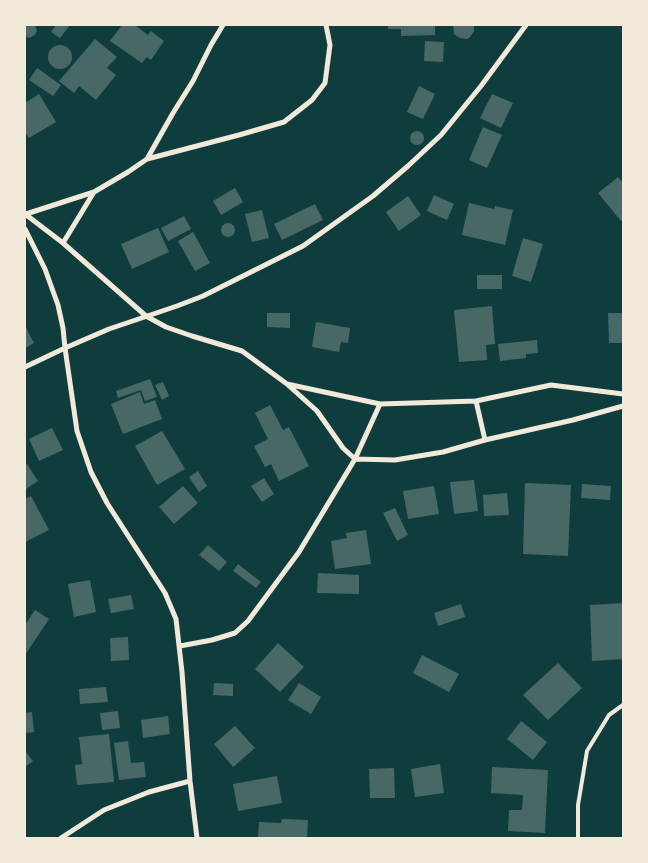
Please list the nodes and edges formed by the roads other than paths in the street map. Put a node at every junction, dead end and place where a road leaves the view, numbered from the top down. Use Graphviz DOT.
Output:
graph roads {
  1 [pos="223,25"];
  2 [pos="326,25"];
  3 [pos="526,25"];
  4 [pos="147,159"];
  5 [pos="94,192"];
  6 [pos="25,214"];
  7 [pos="25,229"];
  8 [pos="63,243"];
  9 [pos="146,316"];
  10 [pos="65,348"];
  11 [pos="25,367"];
  12 [pos="287,384"];
  13 [pos="623,394"];
  14 [pos="476,401"];
  15 [pos="380,404"];
  16 [pos="623,406"];
  17 [pos="485,440"];
  18 [pos="355,459"];
  19 [pos="180,646"];
  20 [pos="623,705"];
  21 [pos="190,780"];
  22 [pos="61,838"];
  23 [pos="198,838"];
  24 [pos="578,838"];
  1 -- 4 [label="street"];
  2 -- 4 [label="street"];
  3 -- 9 [label="street"];
  4 -- 5 [label="street"];
  5 -- 6 [label="street"];
  5 -- 8 [label="street"];
  6 -- 8 [label="street"];
  7 -- 10 [label="street"];
  8 -- 9 [label="street"];
  9 -- 10 [label="street"];
  9 -- 12 [label="street"];
  10 -- 11 [label="street"];
  10 -- 19 [label="street"];
  12 -- 15 [label="street"];
  12 -- 18 [label="street"];
  13 -- 14 [label="street"];
  14 -- 15 [label="street"];
  14 -- 17 [label="street"];
  15 -- 18 [label="street"];
  16 -- 17 [label="street"];
  17 -- 18 [label="street"];
  18 -- 19 [label="street"];
  19 -- 21 [label="street"];
  20 -- 24 [label="lane"];
  21 -- 22 [label="street"];
  21 -- 23 [label="street"];
}
